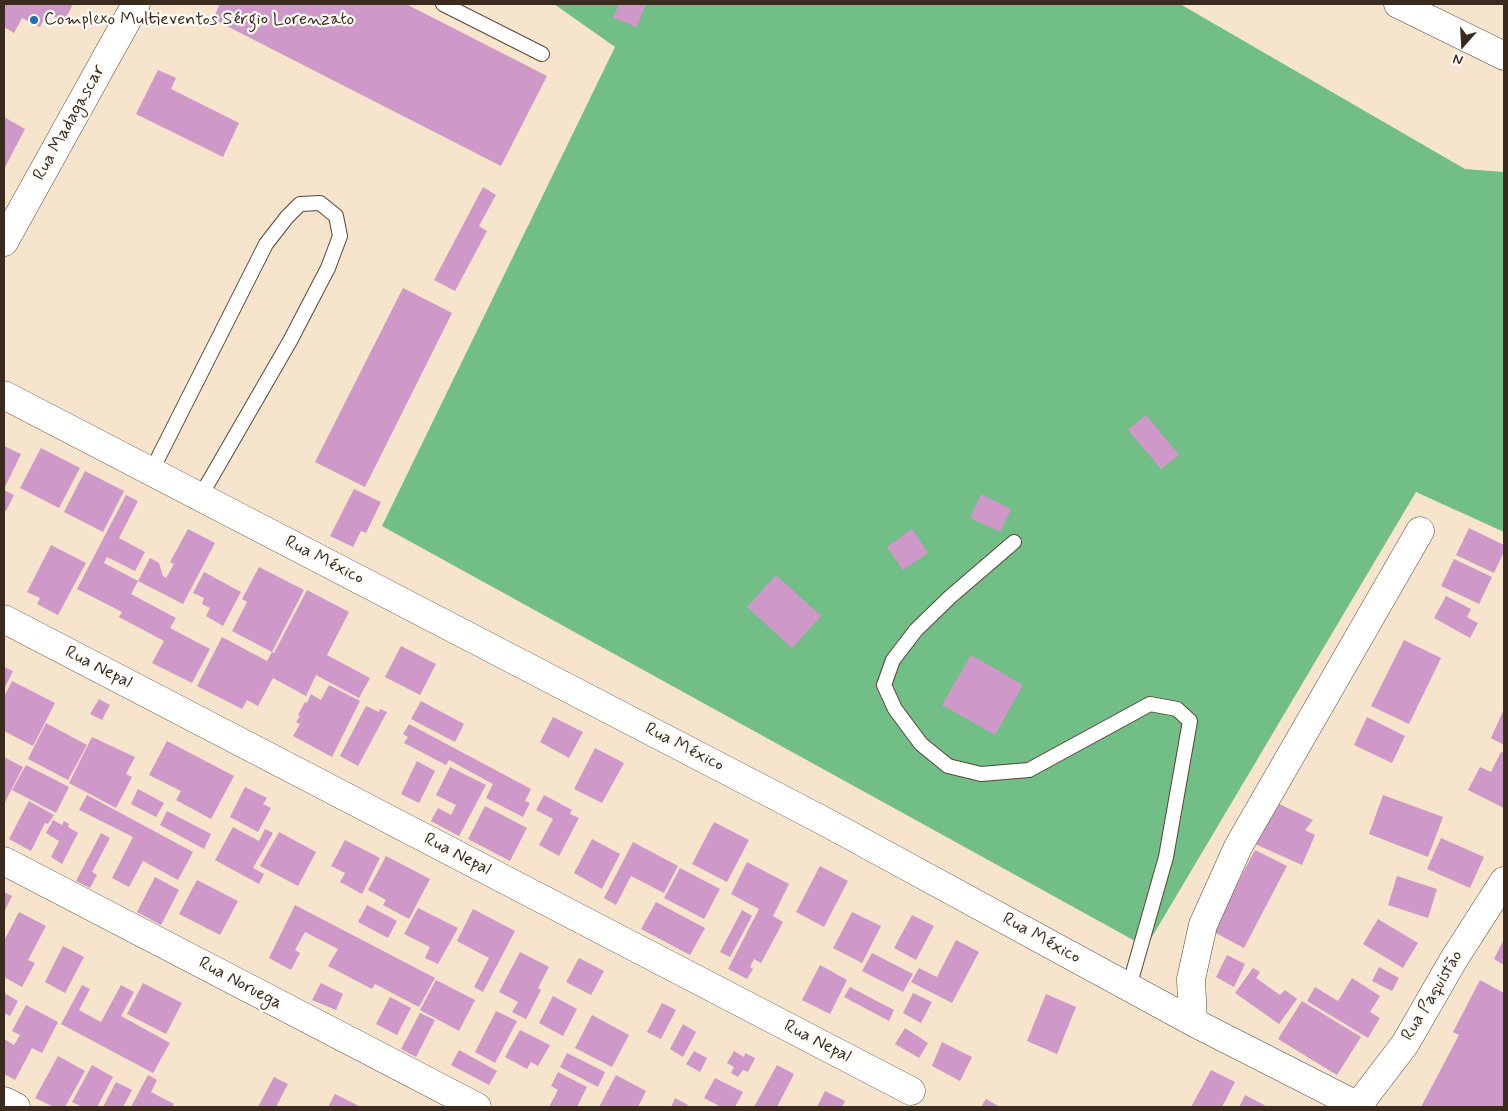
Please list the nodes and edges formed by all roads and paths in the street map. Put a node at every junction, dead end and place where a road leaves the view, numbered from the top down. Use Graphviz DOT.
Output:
graph roads {
  1 [pos="136,4"];
  2 [pos="442,4"];
  3 [pos="1398,4"];
  4 [pos="542,54"];
  5 [pos="1504,56"];
  6 [pos="4,242"];
  7 [pos="4,395"];
  8 [pos="151,472"];
  9 [pos="200,497"];
  10 [pos="1420,531"];
  11 [pos="1014,542"];
  12 [pos="4,619"];
  13 [pos="4,861"];
  14 [pos="1504,881"];
  15 [pos="1129,987"];
  16 [pos="1193,1022"];
  17 [pos="911,1091"];
  18 [pos="4,1101"];
  19 [pos="16,1107"];
  20 [pos="476,1107"];
  21 [pos="1358,1107"];
  1 -- 6 [label="street, Rua Madagascar"];
  2 -- 4 [label="lane"];
  3 -- 5 [label="street"];
  7 -- 8 [label="street, Rua México"];
  8 -- 9 [label="street, Rua México"];
  8 -- 9 [label="lane"];
  9 -- 15 [label="street, Rua México"];
  10 -- 16 [label="street"];
  11 -- 15 [label="lane"];
  12 -- 17 [label="street, Rua Nepal"];
  13 -- 20 [label="street, Rua Noruega"];
  14 -- 21 [label="street, Rua Paquistão"];
  15 -- 16 [label="street, Rua México"];
  16 -- 21 [label="street, Rua México"];
  18 -- 19 [label="street"];
}
